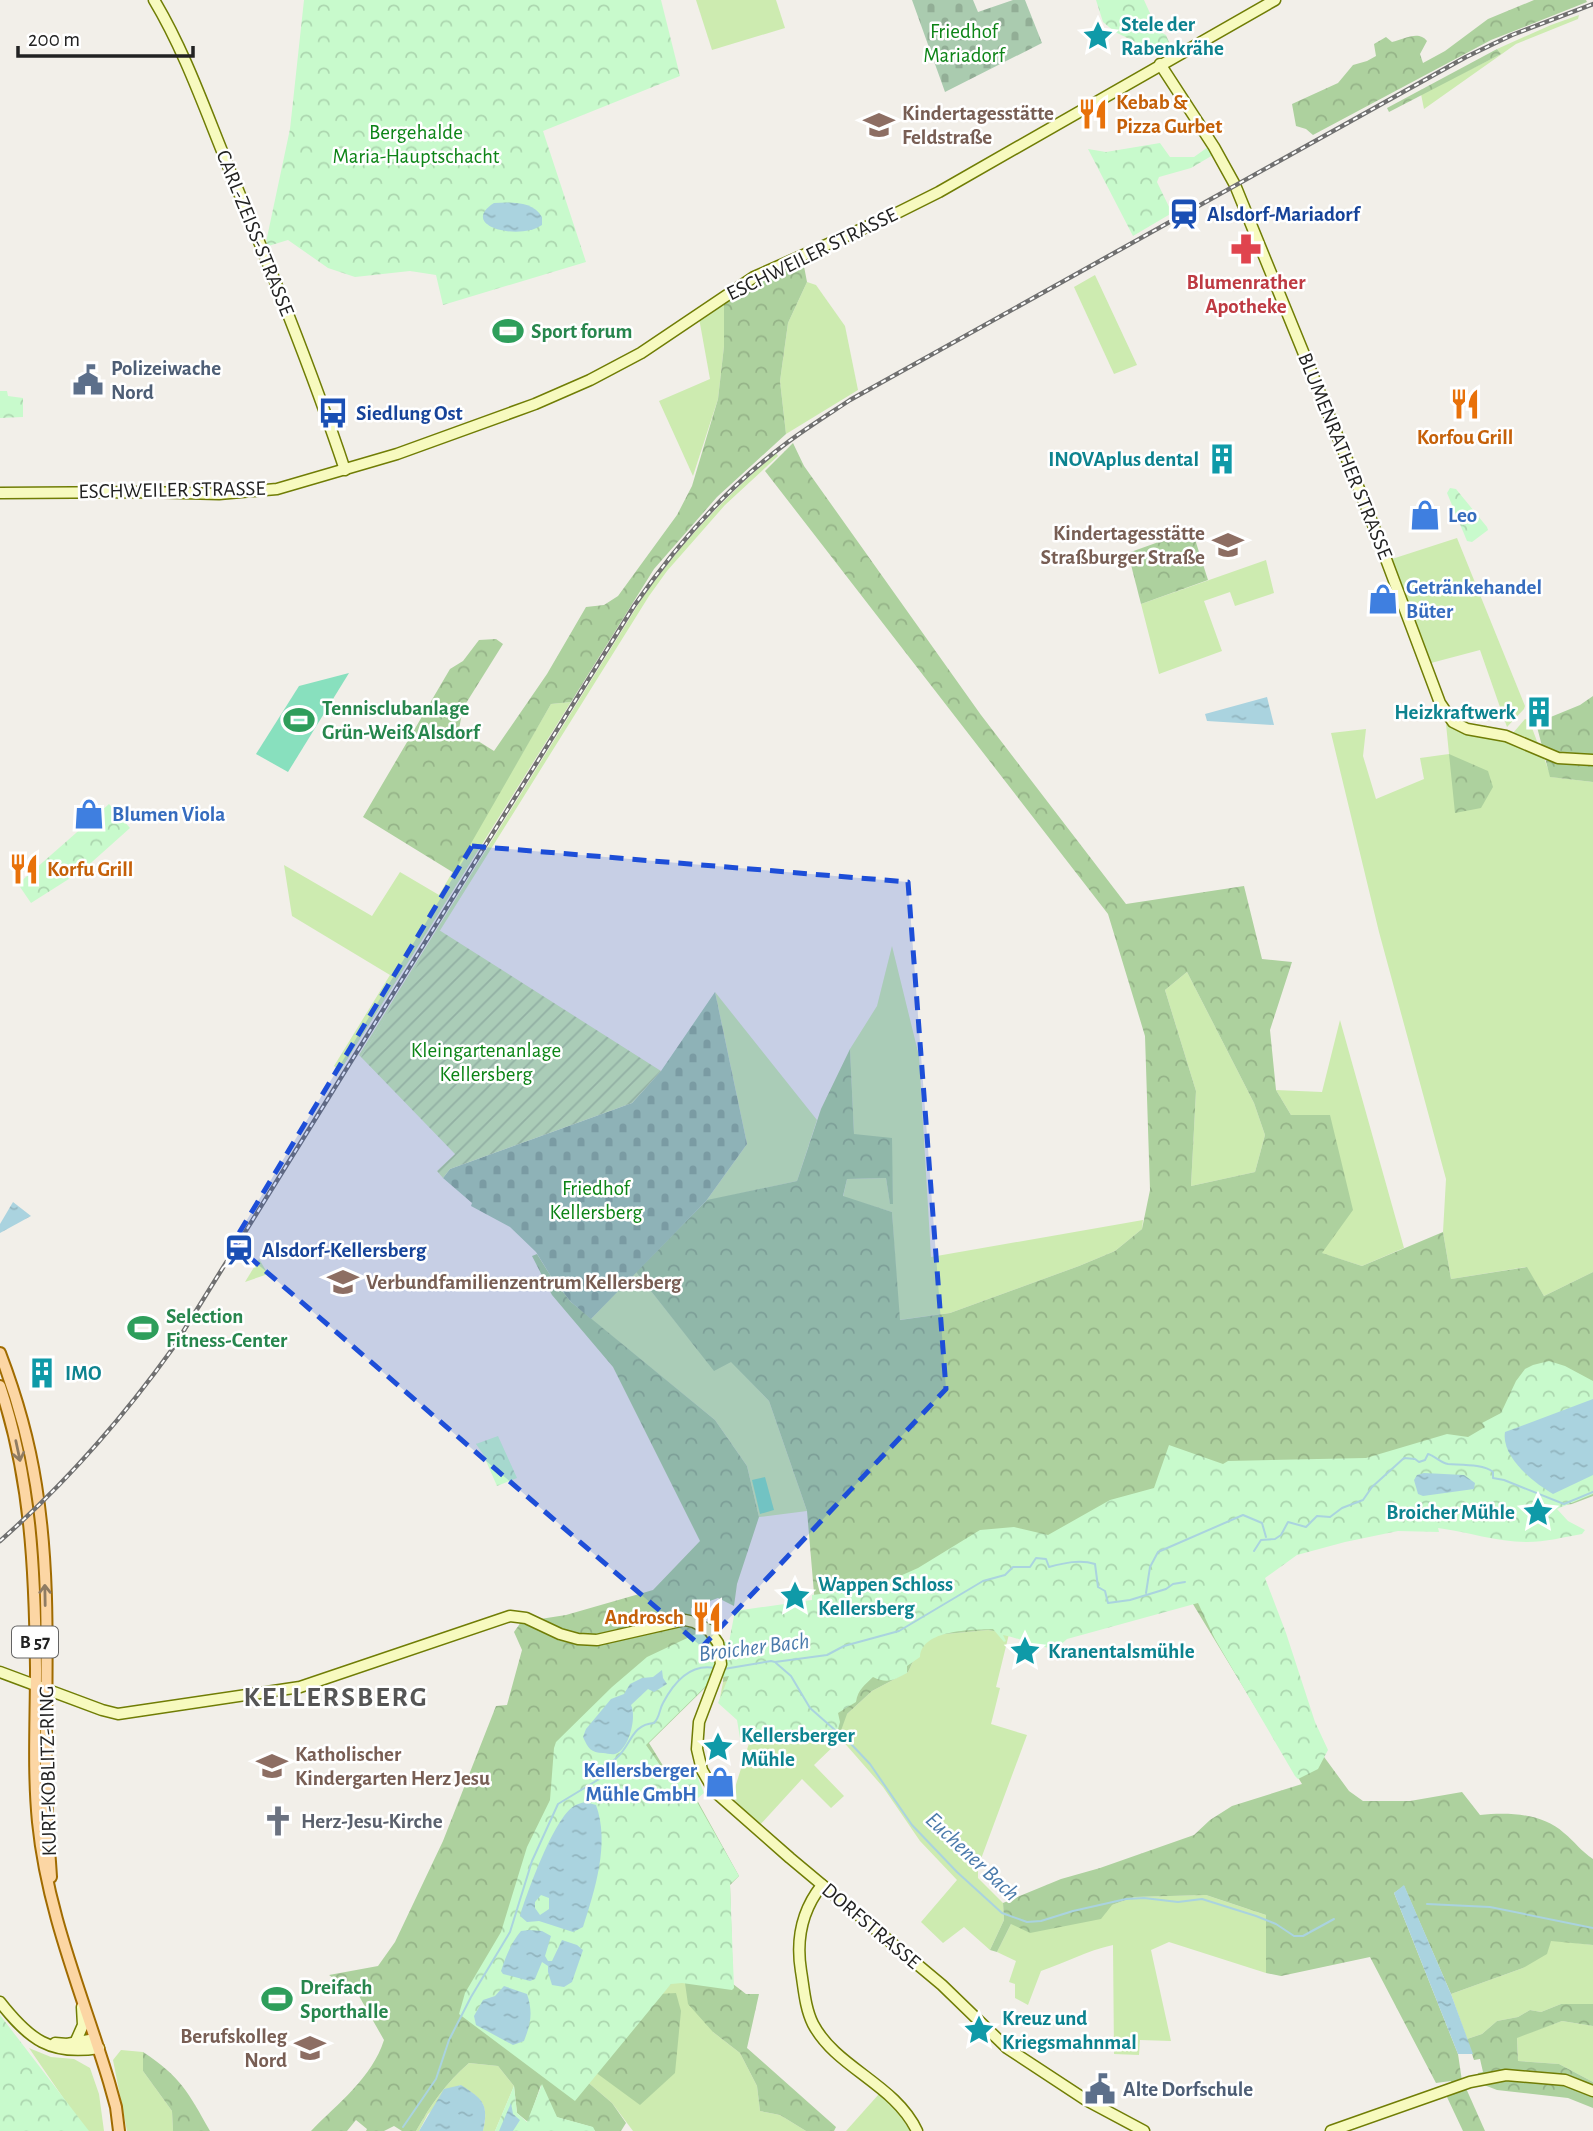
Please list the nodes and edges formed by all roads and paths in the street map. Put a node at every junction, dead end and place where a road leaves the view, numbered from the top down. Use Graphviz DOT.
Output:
graph roads {
  1 [pos="154,0"];
  2 [pos="1275,0"];
  3 [pos="1160,64"];
  4 [pos="345,470"];
  5 [pos="0,493"];
  6 [pos="1593,760"];
  7 [pos="0,1353"];
  8 [pos="0,1386"];
  9 [pos="0,1672"];
  10 [pos="41,1686"];
  11 [pos="822,1885"];
  12 [pos="82,2000"];
  13 [pos="0,2002"];
  14 [pos="37,2039"];
  15 [pos="75,2043"];
  16 [pos="97,2043"];
  17 [pos="1593,2091"];
  18 [pos="119,2131"];
  19 [pos="917,2131"];
  20 [pos="1143,2131"];
  21 [pos="1331,2131"];
  1 -- 4 [label="street, CARL-ZEISS-STRASSE"];
  2 -- 3 [label="street, ESCHWEILER STRASSE"];
  3 -- 4 [label="street, ESCHWEILER STRASSE"];
  3 -- 6 [label="street, BLUMENRATHER STRASSE"];
  4 -- 5 [label="street, ESCHWEILER STRASSE"];
  10 -- 7 [label="main road, KURT-KOBLITZ-RING / B 57, one-way"];
  8 -- 10 [label="main road, KURT-KOBLITZ-RING / B 57, one-way"];
  9 -- 10 [label="street"];
  10 -- 11 [label="street, DORFSTRASSE"];
  10 -- 12 [label="main road, KURT-KOBLITZ-RING / B 57"];
  11 -- 19 [label="street"];
  11 -- 20 [label="street, DORFSTRASSE"];
  12 -- 15 [label="street"];
  12 -- 16 [label="main road, KURT-KOBLITZ-RING / B 57"];
  13 -- 14 [label="street"];
  14 -- 15 [label="street"];
  14 -- 16 [label="street"];
  15 -- 16 [label="street"];
  16 -- 18 [label="main road, B 57"];
  17 -- 21 [label="street"];
}
